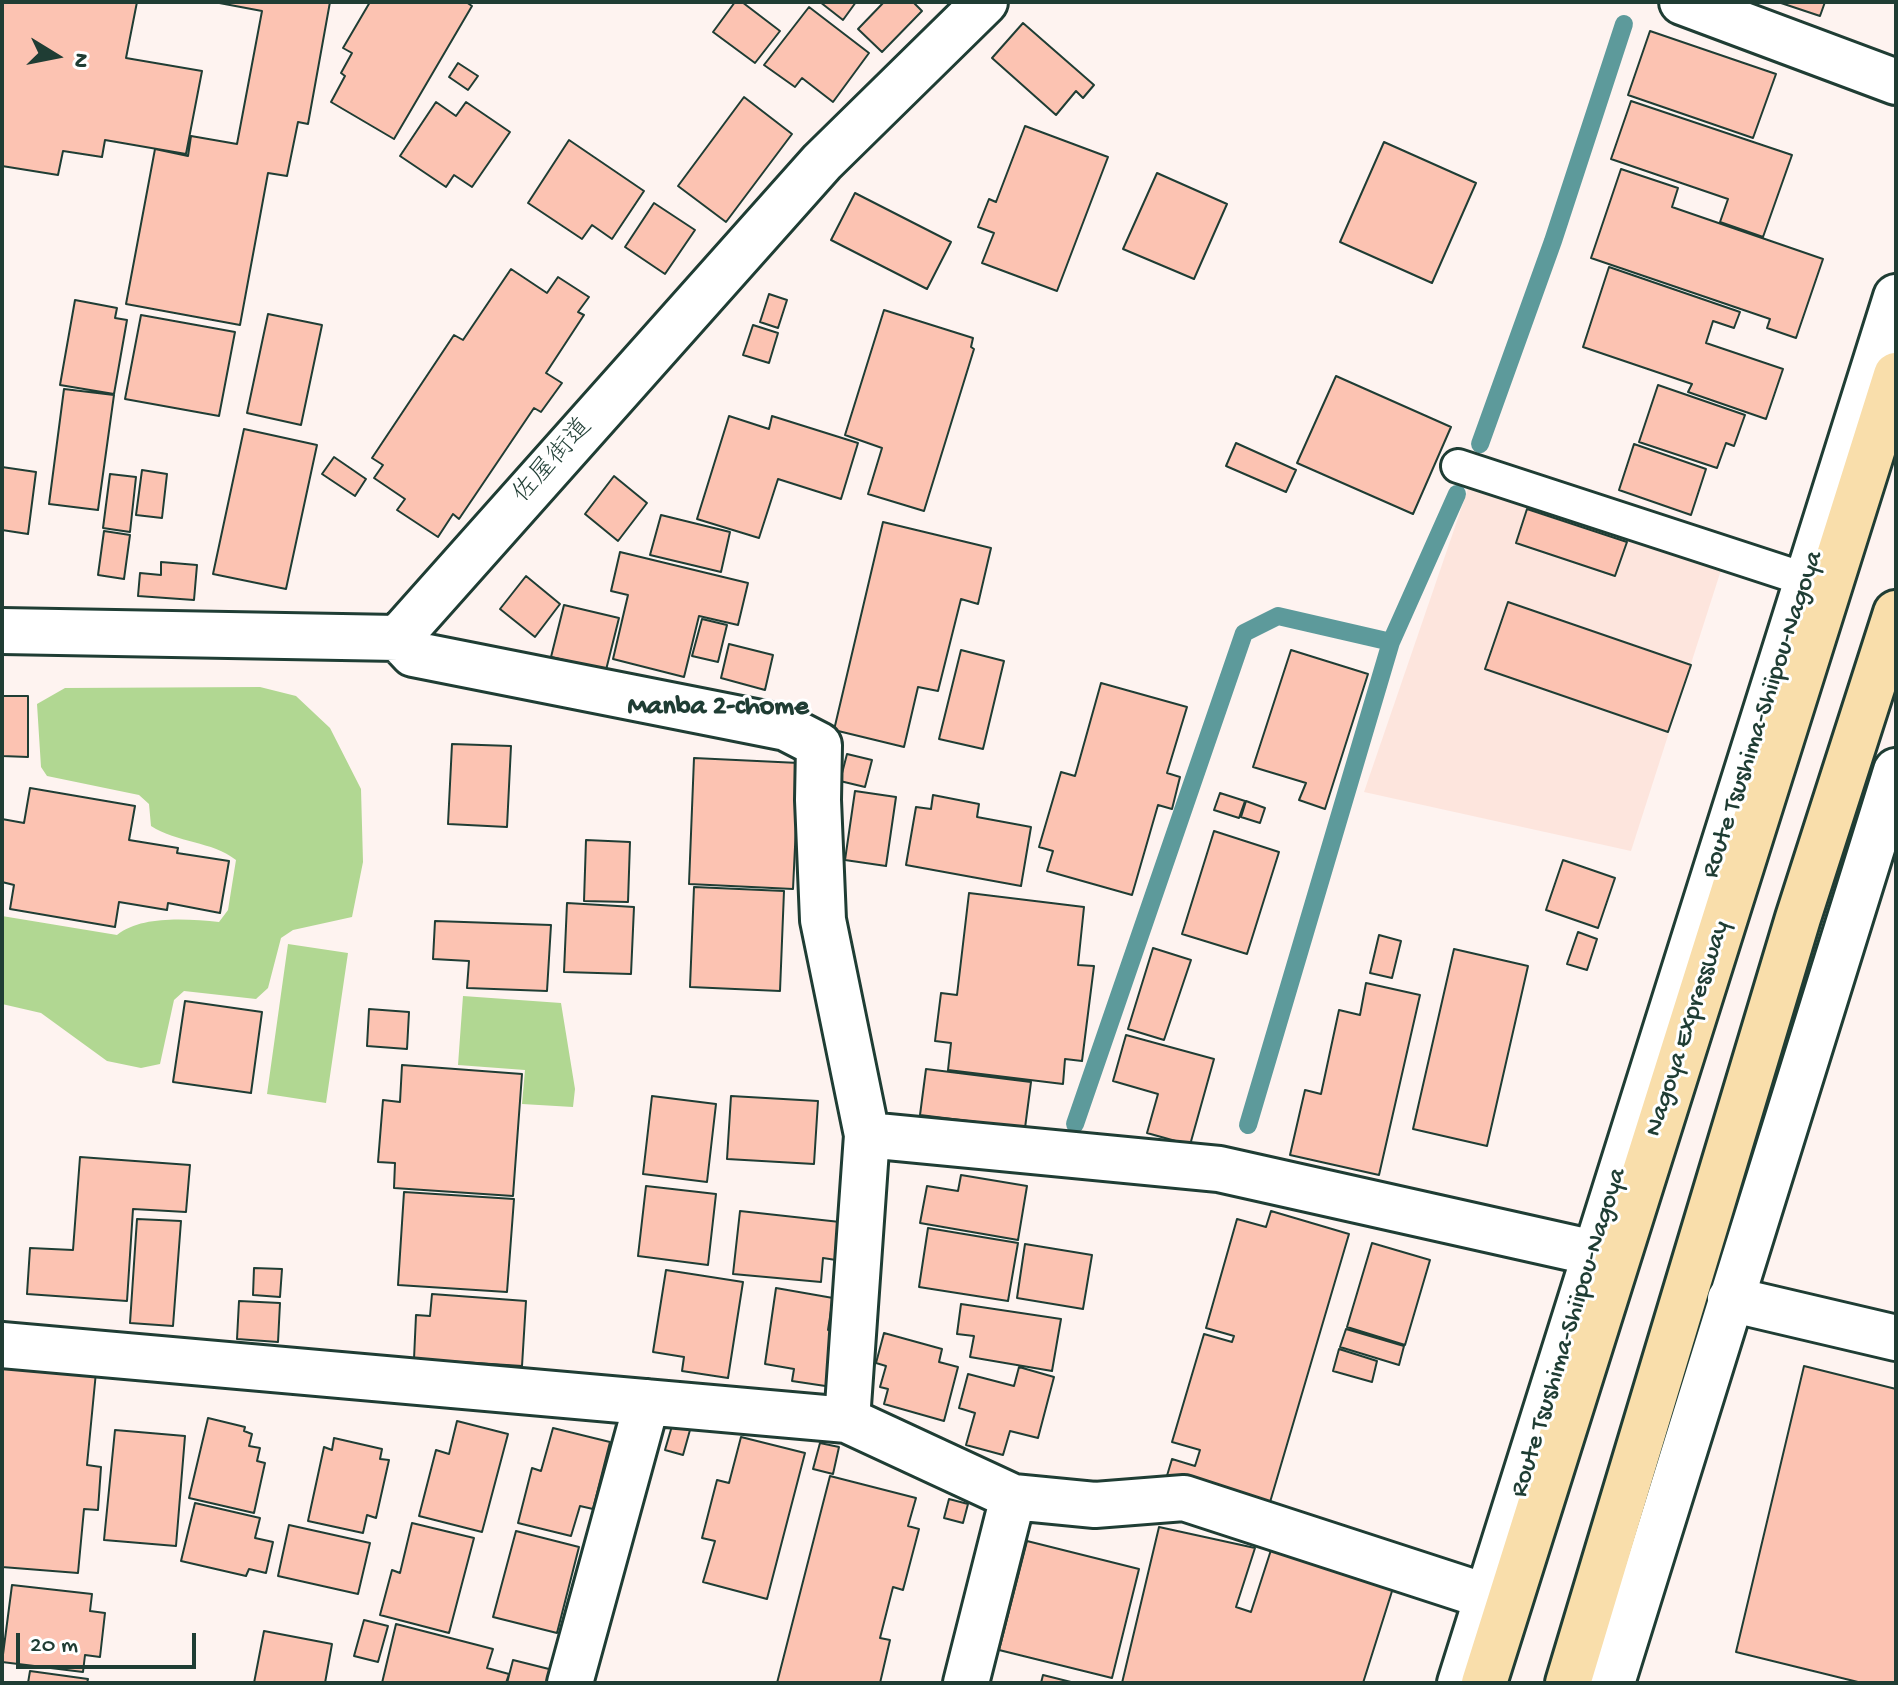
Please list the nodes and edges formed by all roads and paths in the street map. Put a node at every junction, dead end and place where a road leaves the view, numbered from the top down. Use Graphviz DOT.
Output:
graph roads {
  1 [pos="985,2"];
  2 [pos="1682,2"];
  3 [pos="1896,82"];
  4 [pos="1896,297"];
  5 [pos="1896,375"];
  6 [pos="1458,466"];
  7 [pos="1807,580"];
  8 [pos="1896,613"];
  9 [pos="2,631"];
  10 [pos="398,638"];
  11 [pos="1896,771"];
  12 [pos="867,1135"];
  13 [pos="1594,1253"];
  14 [pos="1730,1299"];
  15 [pos="1896,1338"];
  16 [pos="2,1345"];
  17 [pos="647,1402"];
  18 [pos="847,1420"];
  19 [pos="1013,1497"];
  20 [pos="1488,1597"];
  21 [pos="570,1683"];
  22 [pos="966,1683"];
  23 [pos="1460,1683"];
  24 [pos="1484,1683"];
  25 [pos="1568,1683"];
  26 [pos="1612,1683"];
  1 -- 10 [label="street, 佐屋街道"];
  2 -- 3 [label="street"];
  4 -- 7 [label="street, Route Tsushima-Shiipou-Nagoya"];
  5 -- 24 [label="highway, Nagoya Expressway"];
  6 -- 7 [label="lane"];
  7 -- 13 [label="street, Route Tsushima-Shiipou-Nagoya"];
  8 -- 25 [label="highway"];
  9 -- 10 [label="street"];
  10 -- 12 [label="street"];
  11 -- 14 [label="street"];
  12 -- 13 [label="street"];
  12 -- 18 [label="street"];
  13 -- 20 [label="street, Route Tsushima-Shiipou-Nagoya"];
  14 -- 15 [label="street"];
  14 -- 26 [label="street"];
  16 -- 17 [label="street"];
  17 -- 18 [label="street"];
  17 -- 21 [label="street"];
  18 -- 19 [label="street"];
  19 -- 20 [label="street"];
  19 -- 22 [label="street"];
  20 -- 23 [label="street, Route Tsushima-Shiipou-Nagoya"];
}
